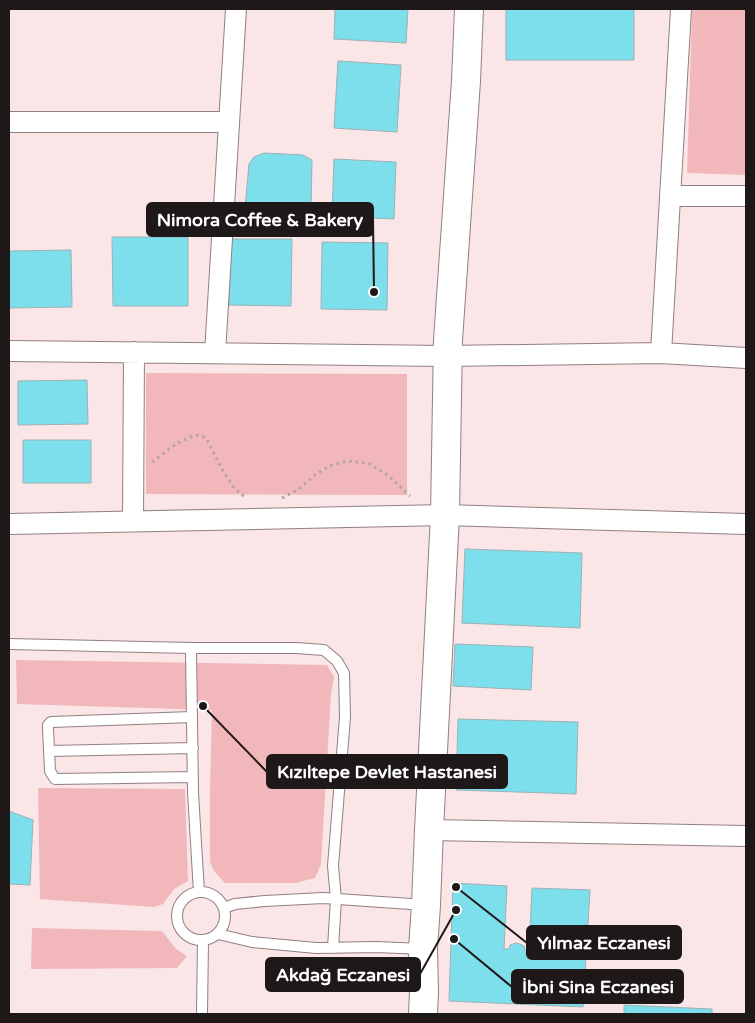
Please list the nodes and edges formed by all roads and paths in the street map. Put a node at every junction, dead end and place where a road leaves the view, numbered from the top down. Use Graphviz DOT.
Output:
graph roads {
  1 [pos="236,9"];
  2 [pos="469,9"];
  3 [pos="681,9"];
  4 [pos="9,122"];
  5 [pos="229,122"];
  6 [pos="670,196"];
  7 [pos="746,196"];
  8 [pos="9,351"];
  9 [pos="134,352"];
  10 [pos="215,353"];
  11 [pos="662,353"];
  12 [pos="447,356"];
  13 [pos="746,358"];
  14 [pos="134,472"];
  15 [pos="279,499"];
  16 [pos="254,500"];
  17 [pos="445,515"];
  18 [pos="410,516"];
  19 [pos="133,521"];
  20 [pos="9,524"];
  21 [pos="746,524"];
  22 [pos="9,644"];
  23 [pos="191,648"];
  24 [pos="192,717"];
  25 [pos="193,748"];
  26 [pos="49,750"];
  27 [pos="193,777"];
  28 [pos="429,830"];
  29 [pos="746,836"];
  30 [pos="199,892"];
  31 [pos="336,899"];
  32 [pos="426,905"];
  33 [pos="224,908"];
  34 [pos="218,934"];
  35 [pos="203,940"];
  36 [pos="333,948"];
  37 [pos="423,950"];
  38 [pos="202,1014"];
  39 [pos="423,1014"];
  1 -- 5 [label="street"];
  2 -- 12 [label="street"];
  3 -- 6 [label="street"];
  4 -- 5 [label="street"];
  5 -- 10 [label="street"];
  6 -- 7 [label="street"];
  6 -- 11 [label="street"];
  8 -- 9 [label="street"];
  9 -- 10 [label="street"];
  9 -- 14 [label="street"];
  10 -- 12 [label="street"];
  11 -- 12 [label="street"];
  11 -- 13 [label="street"];
  12 -- 17 [label="street"];
  14 -- 16 [label="path"];
  14 -- 19 [label="street"];
  15 -- 18 [label="path"];
  17 -- 18 [label="street"];
  17 -- 21 [label="street"];
  17 -- 28 [label="street"];
  18 -- 19 [label="street"];
  19 -- 20 [label="street"];
  22 -- 23 [label="lane"];
  23 -- 24 [label="lane"];
  23 -- 31 [label="lane"];
  24 -- 25 [label="lane"];
  24 -- 26 [label="lane"];
  25 -- 26 [label="lane"];
  25 -- 27 [label="lane"];
  26 -- 27 [label="lane"];
  27 -- 30 [label="lane"];
  28 -- 29 [label="street"];
  28 -- 32 [label="street"];
  30 -- 33 [label="lane"];
  30 -- 35 [label="lane"];
  31 -- 32 [label="lane"];
  31 -- 33 [label="lane"];
  31 -- 36 [label="lane"];
  32 -- 37 [label="street"];
  33 -- 34 [label="lane"];
  34 -- 35 [label="lane"];
  34 -- 36 [label="lane"];
  35 -- 38 [label="lane"];
  36 -- 37 [label="lane"];
  37 -- 39 [label="street"];
}
